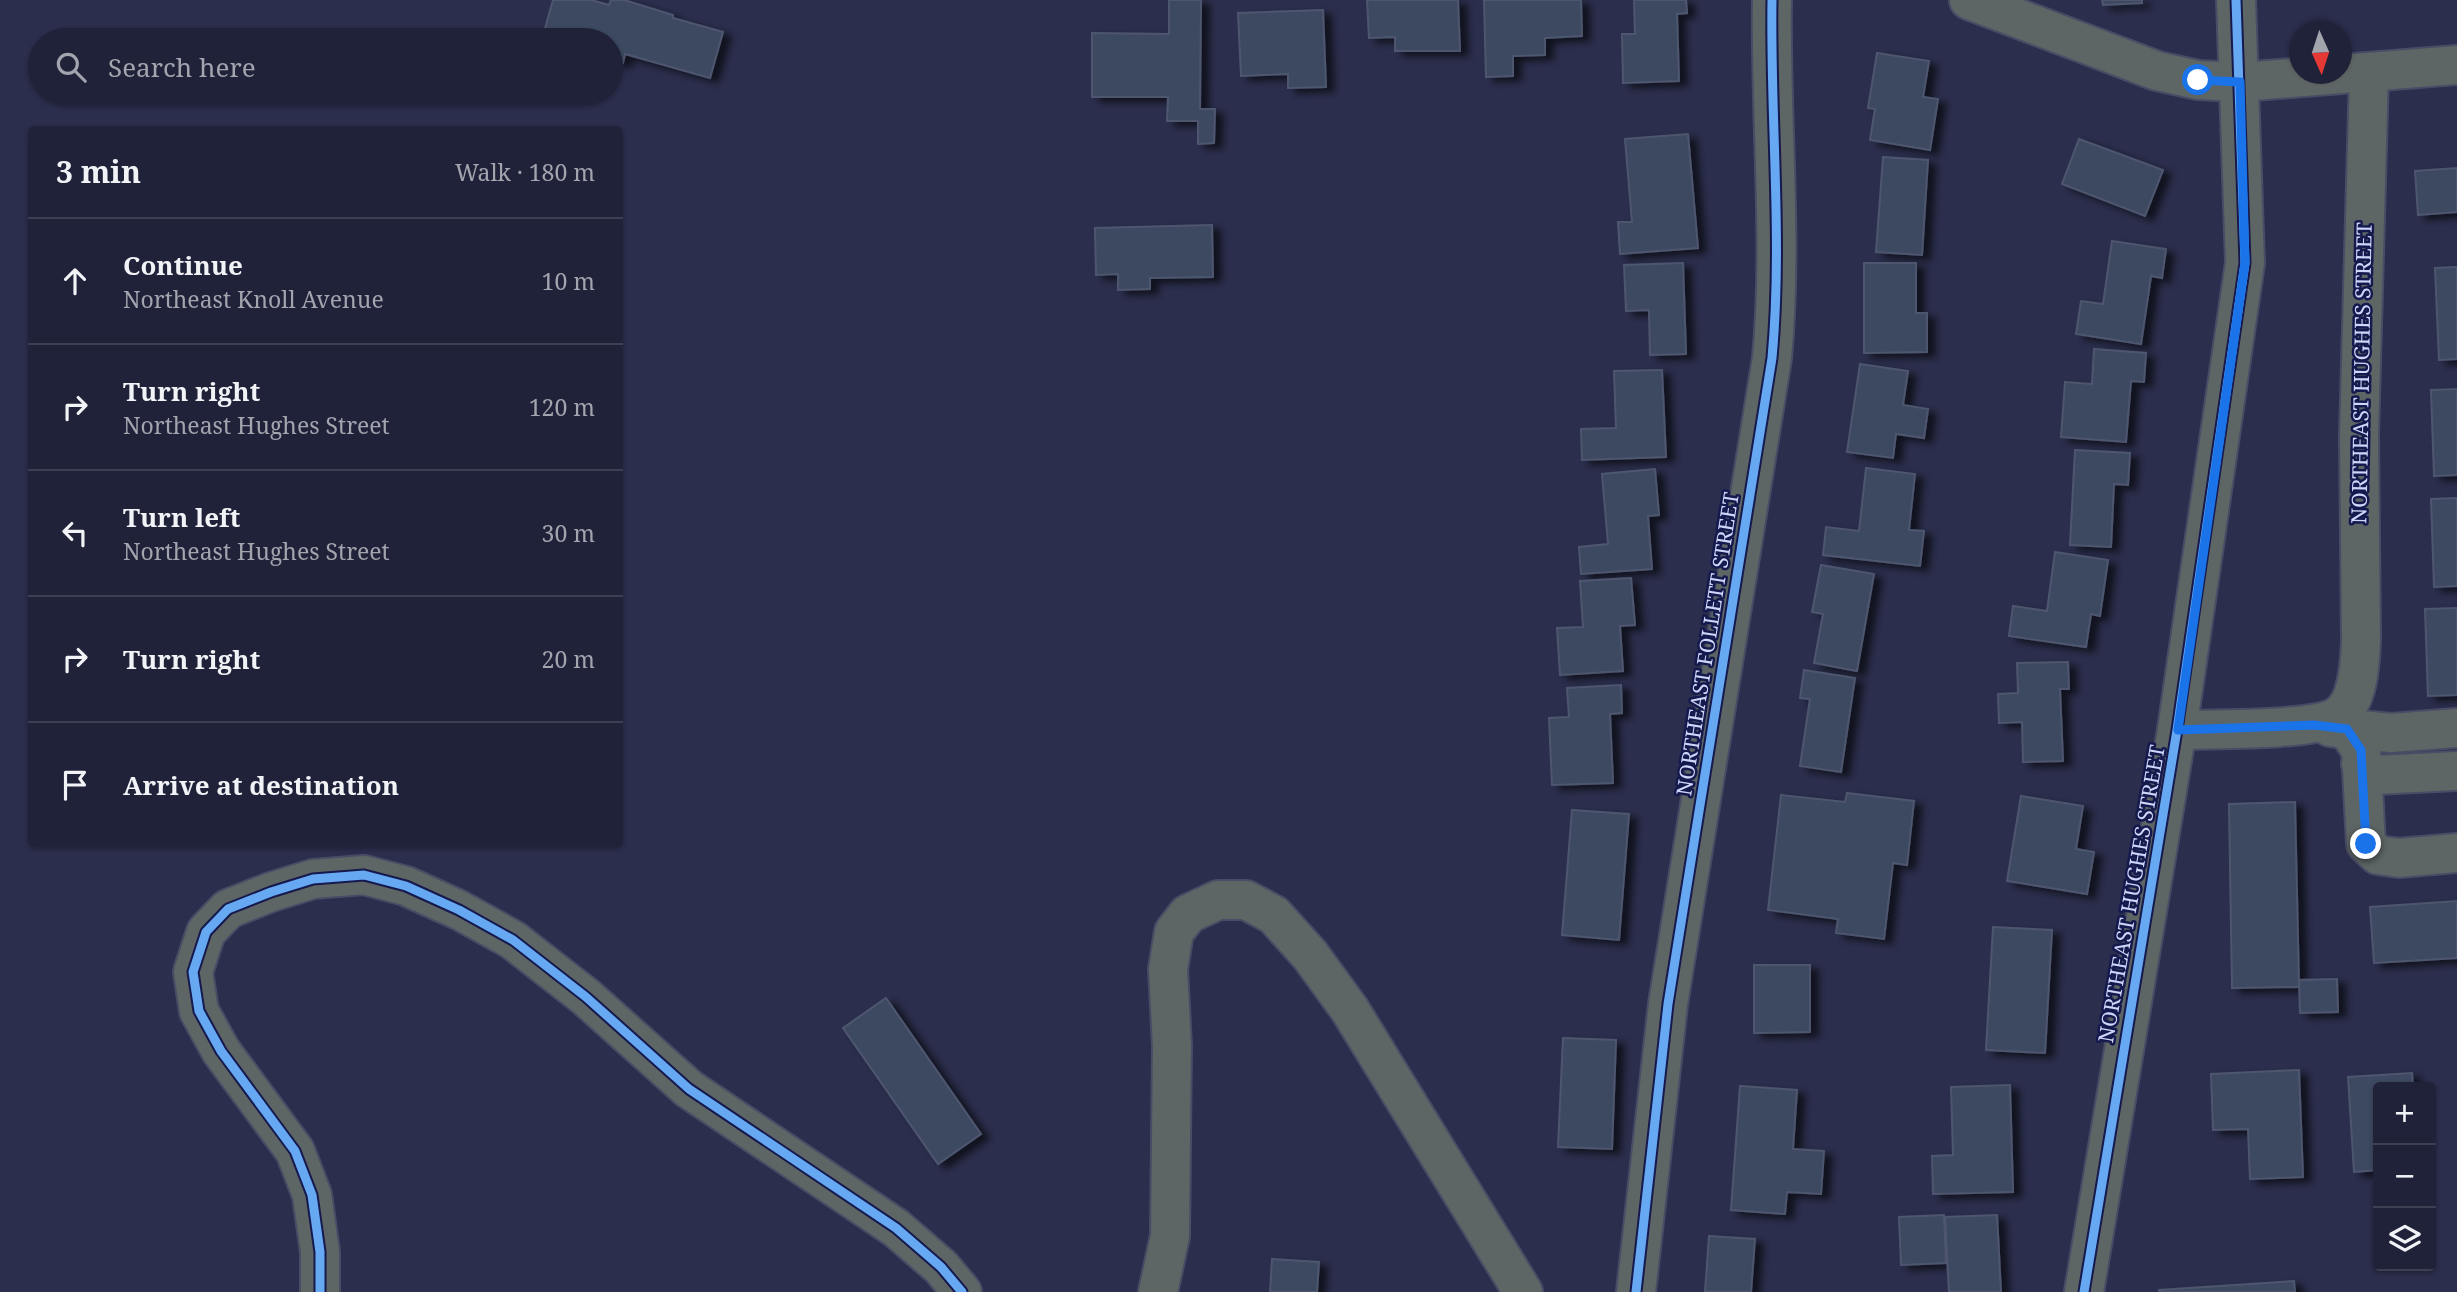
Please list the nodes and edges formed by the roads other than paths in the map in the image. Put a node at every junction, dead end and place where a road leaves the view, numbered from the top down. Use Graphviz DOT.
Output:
graph roads {
  1 [pos="1772,0"];
  2 [pos="1969,0"];
  3 [pos="2236,0"];
  4 [pos="2457,65"];
  5 [pos="2369,73"];
  6 [pos="2240,82"];
  7 [pos="2330,727"];
  8 [pos="2457,728"];
  9 [pos="2178,730"];
  10 [pos="2361,764"];
  11 [pos="2457,771"];
  12 [pos="2457,853"];
  13 [pos="320,1292"];
  14 [pos="962,1292"];
  15 [pos="1158,1292"];
  16 [pos="1523,1292"];
  17 [pos="1636,1292"];
  18 [pos="2084,1292"];
  1 -- 17 [label="street, NORTHEAST FOLLETT STREET"];
  2 -- 6 [label="street"];
  3 -- 6 [label="street, NORTHEAST HUGHES STREET"];
  4 -- 5 [label="street"];
  5 -- 6 [label="street"];
  5 -- 7 [label="street, NORTHEAST HUGHES STREET"];
  6 -- 9 [label="street, NORTHEAST HUGHES STREET"];
  7 -- 8 [label="street"];
  7 -- 9 [label="street, NORTHEAST HUGHES STREET"];
  7 -- 10 [label="street"];
  9 -- 18 [label="street, NORTHEAST HUGHES STREET"];
  10 -- 11 [label="street"];
  10 -- 12 [label="street"];
  13 -- 14 [label="street"];
  15 -- 16 [label="street"];
}
